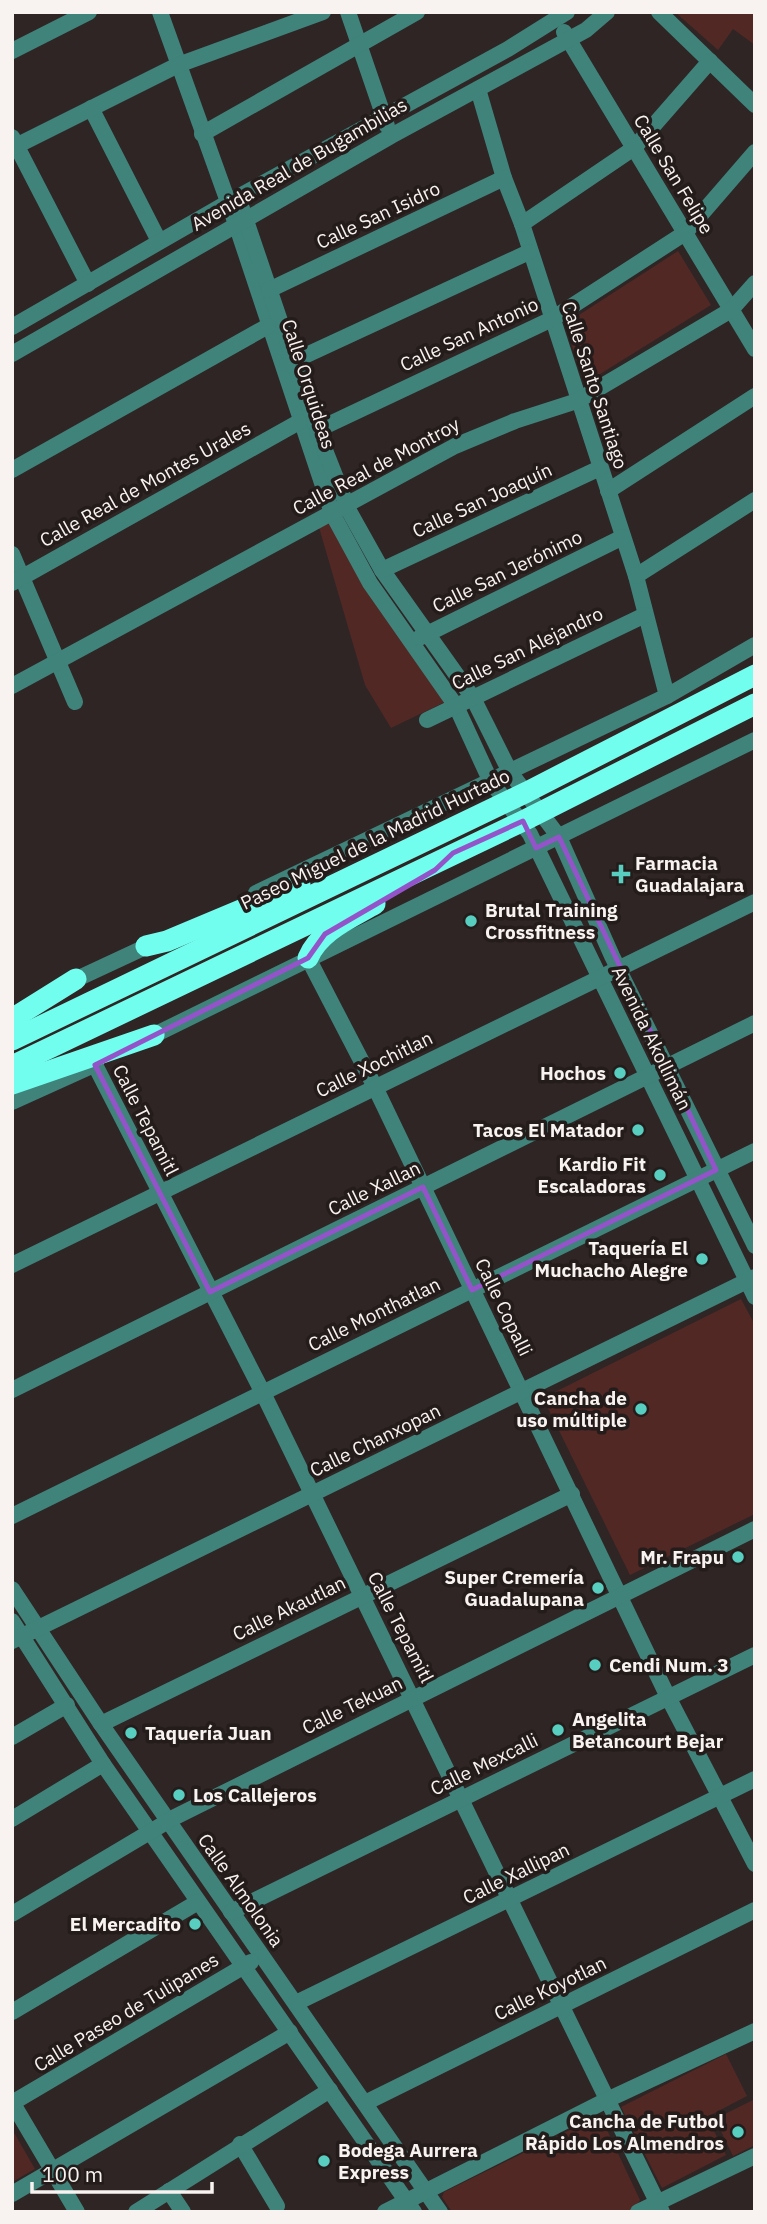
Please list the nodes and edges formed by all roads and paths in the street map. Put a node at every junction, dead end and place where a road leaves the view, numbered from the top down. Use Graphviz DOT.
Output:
graph roads {
  1 [pos="89,12"];
  2 [pos="160,12"];
  3 [pos="323,12"];
  4 [pos="348,12"];
  5 [pos="417,12"];
  6 [pos="607,12"];
  7 [pos="659,12"];
  8 [pos="562,17"];
  9 [pos="568,39"];
  10 [pos="360,45"];
  11 [pos="12,51"];
  12 [pos="710,61"];
  13 [pos="178,65"];
  14 [pos="478,89"];
  15 [pos="755,105"];
  16 [pos="91,108"];
  17 [pos="383,116"];
  18 [pos="202,134"];
  19 [pos="391,135"];
  20 [pos="14,144"];
  21 [pos="634,148"];
  22 [pos="755,152"];
  23 [pos="504,178"];
  24 [pos="232,200"];
  25 [pos="241,221"];
  26 [pos="522,224"];
  27 [pos="685,233"];
  28 [pos="159,241"];
  29 [pos="529,252"];
  30 [pos="755,283"];
  31 [pos="88,284"];
  32 [pos="270,290"];
  33 [pos="731,310"];
  34 [pos="552,319"];
  35 [pos="268,326"];
  36 [pos="12,327"];
  37 [pos="755,349"];
  38 [pos="12,354"];
  39 [pos="288,363"];
  40 [pos="755,396"];
  41 [pos="577,401"];
  42 [pos="299,422"];
  43 [pos="317,429"];
  44 [pos="600,468"];
  45 [pos="12,470"];
  46 [pos="608,491"];
  47 [pos="755,500"];
  48 [pos="339,509"];
  49 [pos="623,537"];
  50 [pos="12,554"];
  51 [pos="382,570"];
  52 [pos="636,576"];
  53 [pos="17,580"];
  54 [pos="645,615"];
  55 [pos="426,634"];
  56 [pos="410,642"];
  57 [pos="755,645"];
  58 [pos="57,660"];
  59 [pos="755,668"];
  60 [pos="755,675"];
  61 [pos="12,686"];
  62 [pos="725,693"];
  63 [pos="667,696"];
  64 [pos="472,698"];
  65 [pos="75,702"];
  66 [pos="755,704"];
  67 [pos="456,706"];
  68 [pos="755,717"];
  69 [pos="427,720"];
  70 [pos="755,740"];
  71 [pos="661,752"];
  72 [pos="510,772"];
  73 [pos="490,780"];
  74 [pos="527,792"];
  75 [pos="507,802"];
  76 [pos="532,816"];
  77 [pos="440,832"];
  78 [pos="559,837"];
  79 [pos="537,848"];
  80 [pos="453,853"];
  81 [pos="755,902"];
  82 [pos="146,946"];
  83 [pos="308,958"];
  84 [pos="619,968"];
  85 [pos="600,977"];
  86 [pos="76,979"];
  87 [pos="12,1011"];
  88 [pos="12,1018"];
  89 [pos="755,1023"];
  90 [pos="153,1035"];
  91 [pos="12,1040"];
  92 [pos="95,1065"];
  93 [pos="12,1066"];
  94 [pos="666,1067"];
  95 [pos="648,1076"];
  96 [pos="12,1084"];
  97 [pos="375,1087"];
  98 [pos="12,1102"];
  99 [pos="755,1151"];
  100 [pos="716,1170"];
  101 [pos="697,1179"];
  102 [pos="423,1187"];
  103 [pos="159,1193"];
  104 [pos="755,1246"];
  105 [pos="12,1265"];
  106 [pos="751,1278"];
  107 [pos="472,1290"];
  108 [pos="210,1292"];
  109 [pos="755,1297"];
  110 [pos="12,1390"];
  111 [pos="262,1393"];
  112 [pos="522,1393"];
  113 [pos="312,1493"];
  114 [pos="572,1494"];
  115 [pos="12,1516"];
  116 [pos="755,1528"];
  117 [pos="12,1589"];
  118 [pos="621,1595"];
  119 [pos="361,1597"];
  120 [pos="12,1620"];
  121 [pos="38,1627"];
  122 [pos="17,1638"];
  123 [pos="755,1654"];
  124 [pos="668,1697"];
  125 [pos="413,1698"];
  126 [pos="67,1705"];
  127 [pos="101,1724"];
  128 [pos="12,1737"];
  129 [pos="103,1763"];
  130 [pos="755,1780"];
  131 [pos="722,1796"];
  132 [pos="460,1799"];
  133 [pos="12,1819"];
  134 [pos="170,1825"];
  135 [pos="154,1835"];
  136 [pos="755,1864"];
  137 [pos="509,1899"];
  138 [pos="198,1902"];
  139 [pos="755,1910"];
  140 [pos="231,1912"];
  141 [pos="12,1914"];
  142 [pos="12,1922"];
  143 [pos="261,1956"];
  144 [pos="244,1966"];
  145 [pos="296,2003"];
  146 [pos="559,2007"];
  147 [pos="12,2012"];
  148 [pos="755,2031"];
  149 [pos="290,2032"];
  150 [pos="330,2090"];
  151 [pos="607,2100"];
  152 [pos="12,2103"];
  153 [pos="365,2103"];
  154 [pos="240,2144"];
  155 [pos="755,2156"];
  156 [pos="52,2170"];
  157 [pos="169,2191"];
  158 [pos="426,2192"];
  159 [pos="12,2194"];
  160 [pos="277,2206"];
  161 [pos="410,2207"];
  162 [pos="659,2207"];
  163 [pos="77,2212"];
  164 [pos="136,2212"];
  165 [pos="183,2212"];
  166 [pos="384,2212"];
  167 [pos="440,2212"];
  168 [pos="638,2212"];
  1 -- 11 [label="street"];
  2 -- 13 [label="street, Calle Orquideas"];
  3 -- 13 [label="street"];
  4 -- 10 [label="street"];
  5 -- 10 [label="street"];
  6 -- 9 [label="street, Avenida Real de Bugambilias"];
  7 -- 12 [label="street"];
  8 -- 9 [label="street, Calle San Felipe"];
  8 -- 17 [label="street, Avenida Real de Bugambilias"];
  9 -- 14 [label="street, Avenida Real de Bugambilias"];
  9 -- 21 [label="street, Calle San Felipe"];
  10 -- 17 [label="street"];
  10 -- 18 [label="street"];
  12 -- 15 [label="street"];
  12 -- 21 [label="street"];
  13 -- 16 [label="street"];
  13 -- 18 [label="street, Calle Orquideas"];
  14 -- 19 [label="street, Avenida Real de Bugambilias"];
  14 -- 23 [label="street, Calle Santo Santiago"];
  16 -- 20 [label="street"];
  16 -- 28 [label="street"];
  17 -- 19 [label="street"];
  17 -- 24 [label="street, Avenida Real de Bugambilias"];
  18 -- 24 [label="street, Calle Orquideas"];
  19 -- 25 [label="street, Avenida Real de Bugambilias"];
  20 -- 31 [label="street"];
  21 -- 26 [label="street"];
  21 -- 27 [label="street, Calle San Felipe"];
  22 -- 27 [label="street, Calle San Antonio"];
  23 -- 26 [label="street, Calle Santo Santiago"];
  23 -- 32 [label="street, Calle San Isidro"];
  24 -- 25 [label="street, Calle Orquideas"];
  24 -- 28 [label="street, Avenida Real de Bugambilias"];
  25 -- 32 [label="street, Calle Orquideas"];
  25 -- 35 [label="street, Calle Orquideas"];
  25 -- 38 [label="street, Avenida Real de Bugambilias"];
  26 -- 29 [label="street, Calle Santo Santiago"];
  27 -- 33 [label="street, Calle San Felipe"];
  27 -- 34 [label="street, Calle San Antonio"];
  28 -- 31 [label="street, Avenida Real de Bugambilias"];
  29 -- 34 [label="street, Calle Santo Santiago"];
  29 -- 39 [label="street"];
  30 -- 33 [label="street, Calle Real de Montroy"];
  31 -- 36 [label="street, Avenida Real de Bugambilias"];
  32 -- 39 [label="street, Calle Orquideas"];
  33 -- 37 [label="street, Calle San Felipe"];
  33 -- 41 [label="street, Calle Real de Montroy"];
  34 -- 41 [label="street, Calle Santo Santiago"];
  34 -- 43 [label="street, Calle San Antonio"];
  35 -- 39 [label="street, Calle Orquideas"];
  35 -- 45 [label="street"];
  39 -- 42 [label="street, Calle Orquideas"];
  39 -- 43 [label="street, Calle Orquideas"];
  40 -- 46 [label="street"];
  41 -- 44 [label="street, Calle Santo Santiago"];
  41 -- 48 [label="street, Calle Real de Montroy"];
  42 -- 48 [label="street, Calle Orquideas"];
  42 -- 53 [label="street, Calle Real de Montes Urales"];
  43 -- 48 [label="street, Calle Orquideas"];
  44 -- 46 [label="street, Calle Santo Santiago"];
  44 -- 51 [label="street, Calle San Joaquín"];
  46 -- 49 [label="street, Calle Santo Santiago"];
  47 -- 52 [label="street"];
  48 -- 51 [label="street, Calle Orquideas"];
  48 -- 56 [label="street, Calle Orquideas"];
  48 -- 58 [label="street, Calle Real de Montroy"];
  49 -- 52 [label="street, Calle Santo Santiago"];
  49 -- 55 [label="street, Calle San Jerónimo"];
  50 -- 53 [label="street"];
  51 -- 55 [label="street, Calle Orquideas"];
  52 -- 54 [label="street, Calle Santo Santiago"];
  53 -- 58 [label="street"];
  54 -- 63 [label="street, Calle Santo Santiago"];
  54 -- 64 [label="street, Calle San Alejandro"];
  55 -- 56 [label="street, Calle San Jerónimo"];
  55 -- 64 [label="street, Calle Orquideas"];
  56 -- 67 [label="street, Calle Orquideas"];
  57 -- 63 [label="street"];
  58 -- 61 [label="street, Calle Real de Montroy"];
  58 -- 65 [label="street"];
  59 -- 62 [label="highway"];
  60 -- 62 [label="highway, Paseo Miguel de la Madrid Hurtado"];
  62 -- 74 [label="highway, Paseo Miguel de la Madrid Hurtado"];
  63 -- 72 [label="street"];
  64 -- 67 [label="street, Calle San Alejandro"];
  64 -- 72 [label="street, Calle Orquideas"];
  66 -- 71 [label="highway"];
  67 -- 69 [label="street, Calle San Alejandro"];
  67 -- 73 [label="street, Calle Orquideas"];
  68 -- 71 [label="highway"];
  70 -- 78 [label="street"];
  71 -- 76 [label="highway"];
  72 -- 73 [label="street"];
  72 -- 74 [label="street, Calle Orquideas"];
  73 -- 75 [label="street, Calle Orquideas"];
  73 -- 82 [label="street"];
  74 -- 75 [label="highway, Paseo Miguel de la Madrid Hurtado"];
  74 -- 76 [label="street, Avenida Akollimán"];
  75 -- 76 [label="street, Avenida Akollimán"];
  75 -- 77 [label="highway, Paseo Miguel de la Madrid Hurtado"];
  76 -- 78 [label="street, Avenida Akollimán"];
  76 -- 79 [label="street, Avenida Akollimán"];
  76 -- 80 [label="highway"];
  77 -- 82 [label="highway"];
  77 -- 91 [label="highway, Paseo Miguel de la Madrid Hurtado"];
  78 -- 79 [label="street"];
  78 -- 84 [label="street, Avenida Akollimán"];
  79 -- 83 [label="street"];
  79 -- 85 [label="street, Avenida Akollimán"];
  80 -- 83 [label="highway"];
  80 -- 93 [label="highway"];
  81 -- 84 [label="street, Calle Xochitlan"];
  82 -- 86 [label="street"];
  83 -- 90 [label="street"];
  83 -- 97 [label="street, Calle Copalli"];
  84 -- 85 [label="street, Calle Xochitlan"];
  84 -- 94 [label="street, Avenida Akollimán"];
  85 -- 95 [label="street, Avenida Akollimán"];
  85 -- 97 [label="street, Calle Xochitlan"];
  86 -- 87 [label="street"];
  86 -- 88 [label="highway"];
  89 -- 94 [label="street, Calle Xallan"];
  90 -- 92 [label="street"];
  90 -- 96 [label="highway"];
  92 -- 98 [label="street"];
  92 -- 103 [label="street, Calle Tepamitl"];
  94 -- 95 [label="street, Calle Xallan"];
  94 -- 100 [label="street, Avenida Akollimán"];
  95 -- 101 [label="street, Avenida Akollimán"];
  95 -- 102 [label="street, Calle Xallan"];
  97 -- 102 [label="street, Calle Copalli"];
  97 -- 103 [label="street, Calle Xochitlan"];
  99 -- 100 [label="street, Calle Monthatlan"];
  100 -- 101 [label="street, Calle Monthatlan"];
  100 -- 104 [label="street, Avenida Akollimán"];
  101 -- 106 [label="street, Avenida Akollimán"];
  101 -- 107 [label="street, Calle Monthatlan"];
  102 -- 107 [label="street, Calle Copalli"];
  102 -- 108 [label="street, Calle Xallan"];
  103 -- 105 [label="street, Calle Xochitlan"];
  103 -- 108 [label="street, Calle Tepamitl"];
  106 -- 109 [label="street, Avenida Akollimán"];
  106 -- 112 [label="street, Calle Chanxopan"];
  107 -- 111 [label="street, Calle Monthatlan"];
  107 -- 112 [label="street, Calle Copalli"];
  108 -- 110 [label="street, Calle Xallan"];
  108 -- 111 [label="street, Calle Tepamitl"];
  111 -- 113 [label="street, Calle Tepamitl"];
  111 -- 115 [label="street, Calle Monthatlan"];
  112 -- 113 [label="street, Calle Chanxopan"];
  112 -- 114 [label="street, Calle Copalli"];
  113 -- 119 [label="street, Calle Tepamitl"];
  113 -- 121 [label="street, Calle Chanxopan"];
  114 -- 118 [label="street, Calle Copalli"];
  114 -- 119 [label="street, Calle Akautlan"];
  116 -- 118 [label="street, Calle Tekuan"];
  117 -- 121 [label="street, Calle Almolonia"];
  118 -- 124 [label="street, Calle Copalli"];
  118 -- 125 [label="street, Calle Tekuan"];
  119 -- 125 [label="street, Calle Tepamitl"];
  119 -- 127 [label="street, Calle Akautlan"];
  120 -- 122 [label="street"];
  121 -- 122 [label="street, Calle Chanxopan"];
  121 -- 127 [label="street, Calle Almolonia"];
  122 -- 126 [label="street"];
  123 -- 124 [label="street, Calle Mexcalli"];
  124 -- 131 [label="street, Calle Copalli"];
  124 -- 132 [label="street, Calle Mexcalli"];
  125 -- 132 [label="street, Calle Tepamitl"];
  125 -- 134 [label="street, Calle Tekuan"];
  126 -- 128 [label="street"];
  126 -- 129 [label="street"];
  127 -- 134 [label="street, Calle Almolonia"];
  129 -- 133 [label="street"];
  129 -- 135 [label="street"];
  130 -- 131 [label="street, Calle Xallipan"];
  131 -- 136 [label="street, Calle Copalli"];
  131 -- 137 [label="street, Calle Xallipan"];
  132 -- 137 [label="street, Calle Tepamitl"];
  132 -- 140 [label="street, Calle Mexcalli"];
  134 -- 135 [label="street, Calle Tekuan"];
  134 -- 140 [label="street, Calle Almolonia"];
  135 -- 138 [label="street"];
  135 -- 141 [label="street, Calle Tekuan"];
  135 -- 142 [label="street, Calle Tekuan"];
  137 -- 145 [label="street, Calle Xallipan"];
  137 -- 146 [label="street, Calle Tepamitl"];
  138 -- 144 [label="street"];
  138 -- 147 [label="street"];
  139 -- 146 [label="street, Calle Koyotlan"];
  140 -- 143 [label="street, Calle Almolonia"];
  143 -- 144 [label="street, Calle Paseo de Tulipanes"];
  143 -- 145 [label="street, Calle Almolonia"];
  144 -- 149 [label="street"];
  144 -- 152 [label="street, Calle Paseo de Tulipanes"];
  145 -- 153 [label="street, Calle Almolonia"];
  146 -- 151 [label="street, Calle Tepamitl"];
  146 -- 153 [label="street, Calle Koyotlan"];
  148 -- 151 [label="street"];
  149 -- 150 [label="street"];
  149 -- 156 [label="street"];
  150 -- 154 [label="street"];
  150 -- 161 [label="street"];
  151 -- 158 [label="street"];
  151 -- 162 [label="street, Calle Tepamitl"];
  152 -- 156 [label="street"];
  153 -- 158 [label="street, Calle Almolonia"];
  154 -- 157 [label="street"];
  154 -- 160 [label="street"];
  155 -- 162 [label="street"];
  156 -- 159 [label="street"];
  156 -- 163 [label="street"];
  157 -- 164 [label="street"];
  157 -- 165 [label="street"];
  158 -- 161 [label="street"];
  158 -- 167 [label="street, Calle Almolonia"];
  161 -- 166 [label="street"];
  162 -- 168 [label="street"];
}
